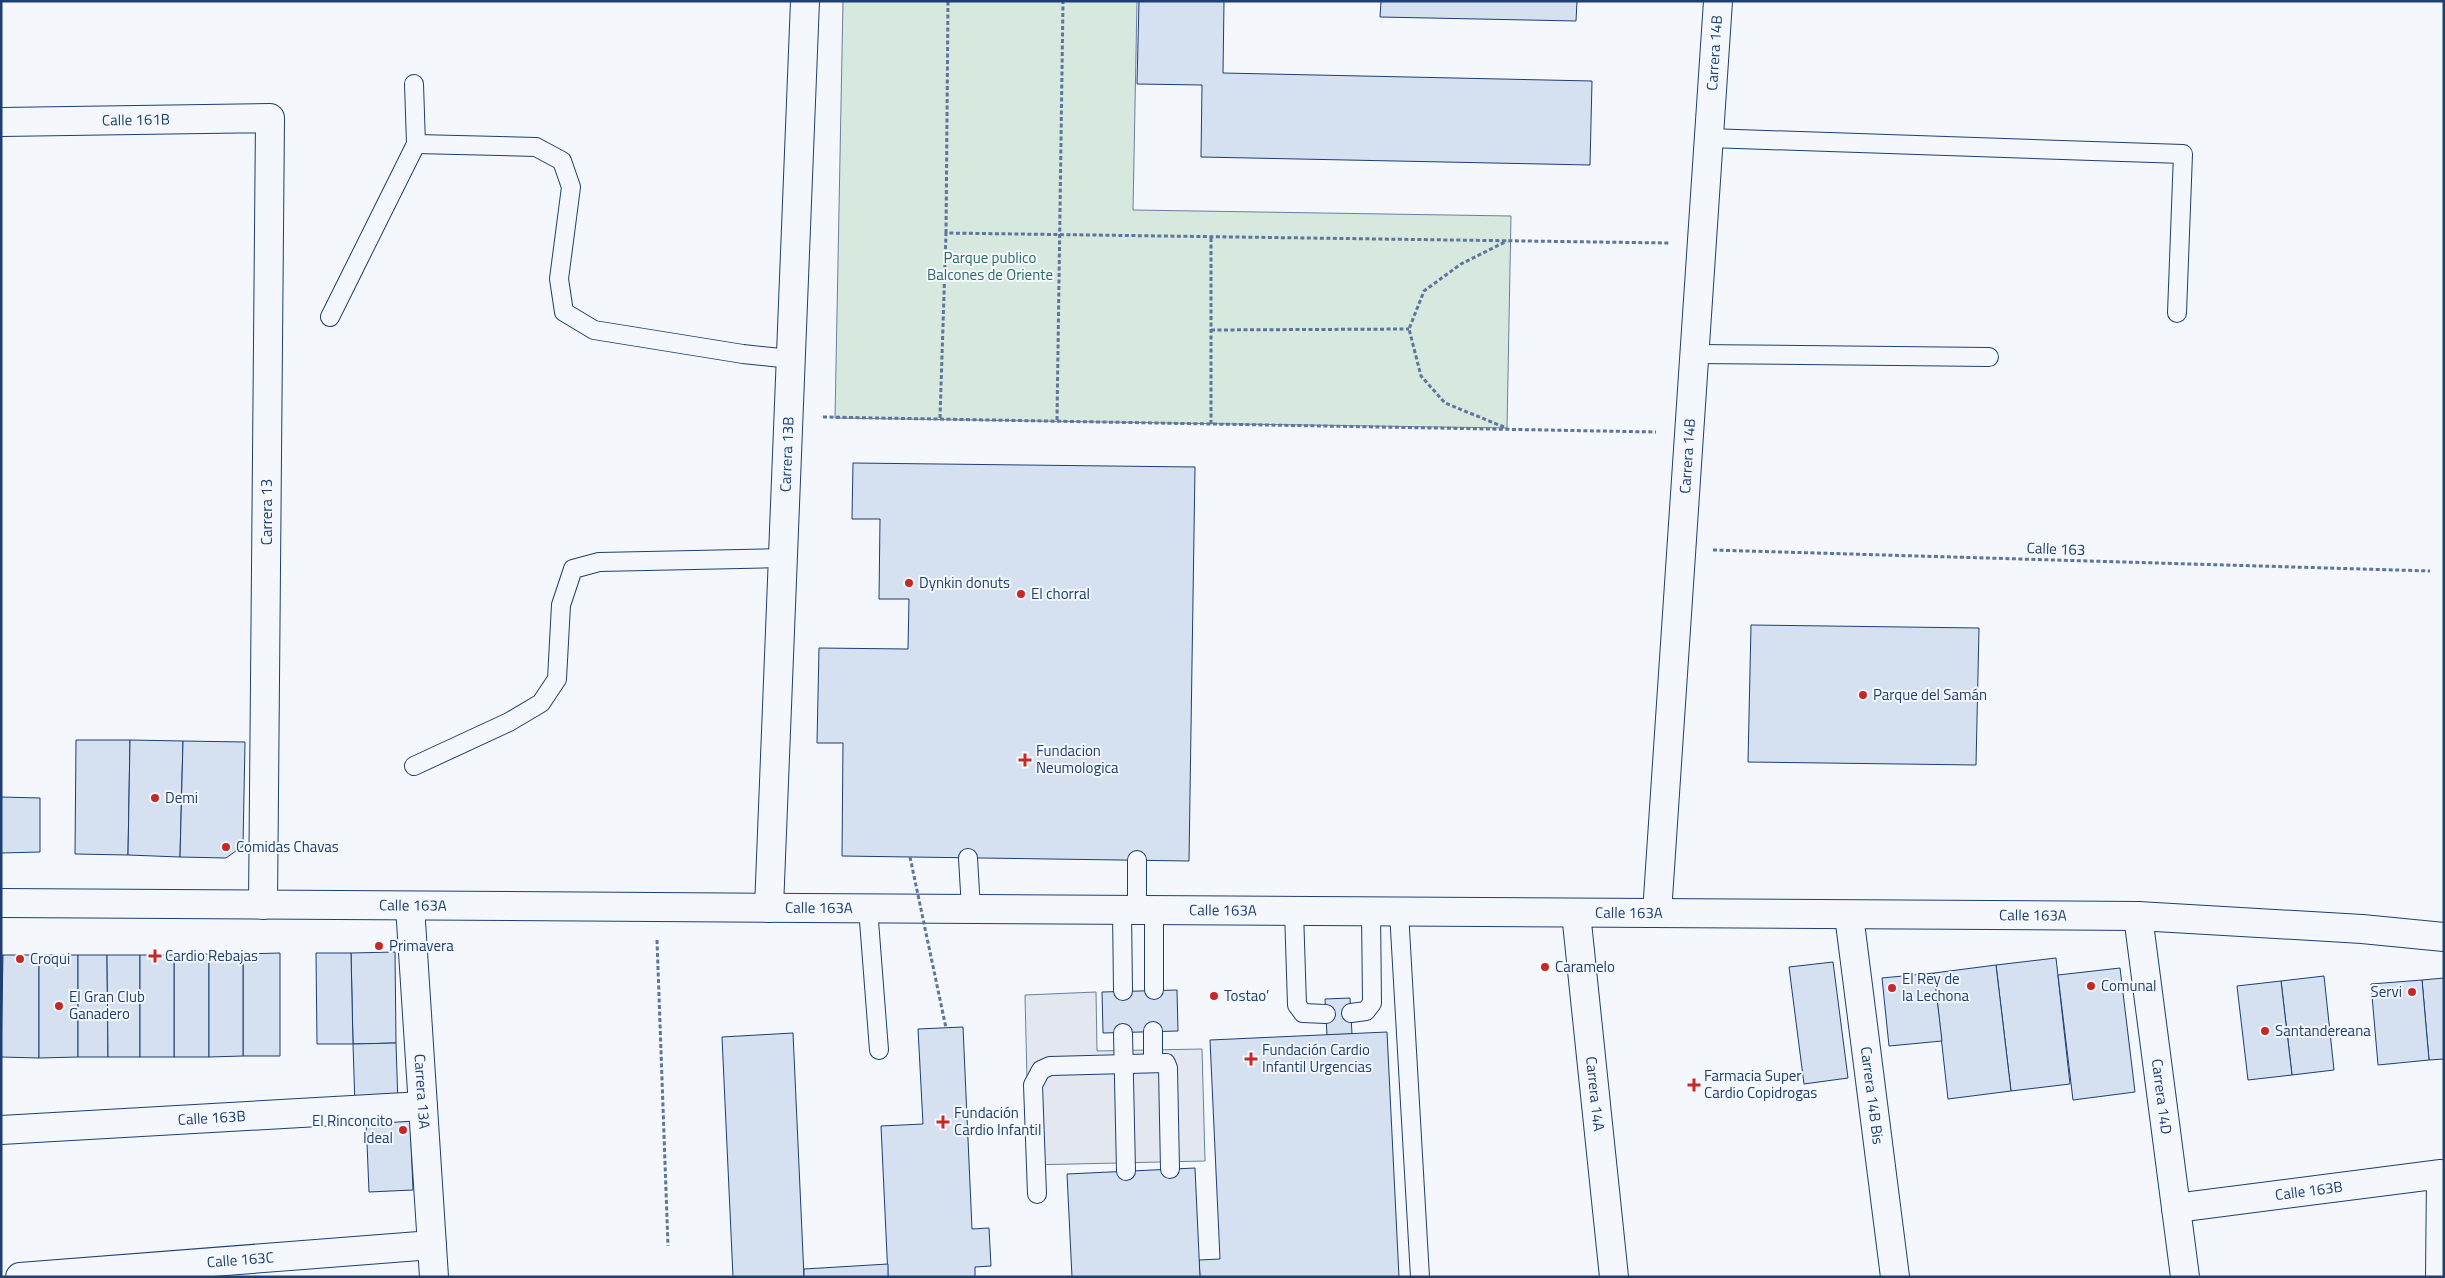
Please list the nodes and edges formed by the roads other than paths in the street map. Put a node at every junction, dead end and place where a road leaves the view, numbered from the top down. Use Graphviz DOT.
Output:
graph roads {
  1 [pos="805,1"];
  2 [pos="1718,1"];
  3 [pos="414,84"];
  4 [pos="270,118"];
  5 [pos="1,122"];
  6 [pos="1709,138"];
  7 [pos="416,144"];
  8 [pos="2177,313"];
  9 [pos="330,317"];
  10 [pos="1695,354"];
  11 [pos="1989,357"];
  12 [pos="791,359"];
  13 [pos="783,558"];
  14 [pos="414,766"];
  15 [pos="968,858"];
  16 [pos="1136,860"];
  17 [pos="1,904"];
  18 [pos="263,905"];
  19 [pos="410,906"];
  20 [pos="769,908"];
  21 [pos="868,908"];
  22 [pos="971,909"];
  23 [pos="1138,910"];
  24 [pos="1294,911"];
  25 [pos="1371,912"];
  26 [pos="1399,912"];
  27 [pos="1576,912"];
  28 [pos="1657,913"];
  29 [pos="1849,915"];
  30 [pos="2138,916"];
  31 [pos="2444,937"];
  32 [pos="1154,990"];
  33 [pos="1123,991"];
  34 [pos="1351,1012"];
  35 [pos="1326,1014"];
  36 [pos="1123,1032"];
  37 [pos="1154,1032"];
  38 [pos="879,1050"];
  39 [pos="1153,1062"];
  40 [pos="1124,1063"];
  41 [pos="423,1106"];
  42 [pos="1,1130"];
  43 [pos="1170,1169"];
  44 [pos="1126,1171"];
  45 [pos="1037,1194"];
  46 [pos="2176,1208"];
  47 [pos="432,1246"];
  48 [pos="20,1277"];
  49 [pos="434,1277"];
  50 [pos="1420,1277"];
  51 [pos="1614,1277"];
  52 [pos="1895,1277"];
  53 [pos="2185,1277"];
  54 [pos="2440,1277"];
  1 -- 12 [label="street, Carrera 13B"];
  2 -- 6 [label="street, Carrera 14B"];
  3 -- 7 [label="lane"];
  4 -- 5 [label="street, Calle 161B"];
  4 -- 18 [label="street, Carrera 13"];
  6 -- 8 [label="lane"];
  6 -- 10 [label="street, Carrera 14B"];
  7 -- 9 [label="lane"];
  7 -- 12 [label="lane"];
  10 -- 11 [label="lane"];
  10 -- 28 [label="street, Carrera 14B"];
  12 -- 13 [label="street, Carrera 13B"];
  13 -- 14 [label="lane"];
  13 -- 20 [label="street, Carrera 13B"];
  15 -- 22 [label="lane"];
  16 -- 23 [label="lane"];
  17 -- 18 [label="street, Calle 163A"];
  18 -- 19 [label="street, Calle 163A"];
  19 -- 20 [label="street, Calle 163A"];
  19 -- 41 [label="street, Carrera 13A"];
  20 -- 21 [label="street, Calle 163A"];
  21 -- 22 [label="street, Calle 163A"];
  21 -- 38 [label="lane"];
  22 -- 23 [label="street, Calle 163A"];
  23 -- 24 [label="street, Calle 163A"];
  23 -- 32 [label="lane"];
  23 -- 33 [label="lane"];
  24 -- 25 [label="street, Calle 163A"];
  24 -- 35 [label="lane"];
  25 -- 26 [label="street, Calle 163A"];
  25 -- 34 [label="lane"];
  26 -- 27 [label="street, Calle 163A"];
  26 -- 50 [label="lane"];
  27 -- 28 [label="street, Calle 163A"];
  27 -- 51 [label="street, Carrera 14A"];
  28 -- 29 [label="street, Calle 163A"];
  29 -- 30 [label="street, Calle 163A"];
  29 -- 52 [label="street, Carrera 14B Bis"];
  30 -- 31 [label="street, Calle 163A"];
  30 -- 46 [label="street, Carrera 14D"];
  36 -- 40 [label="lane"];
  37 -- 39 [label="lane"];
  39 -- 40 [label="lane"];
  39 -- 43 [label="lane"];
  40 -- 44 [label="lane"];
  40 -- 45 [label="lane"];
  41 -- 42 [label="street, Calle 163B"];
  41 -- 47 [label="street, Carrera 13A"];
  46 -- 53 [label="street, Carrera 14D"];
  46 -- 54 [label="street, Calle 163B"];
  47 -- 48 [label="street, Calle 163C"];
  47 -- 49 [label="street, Carrera 13A"];
}
